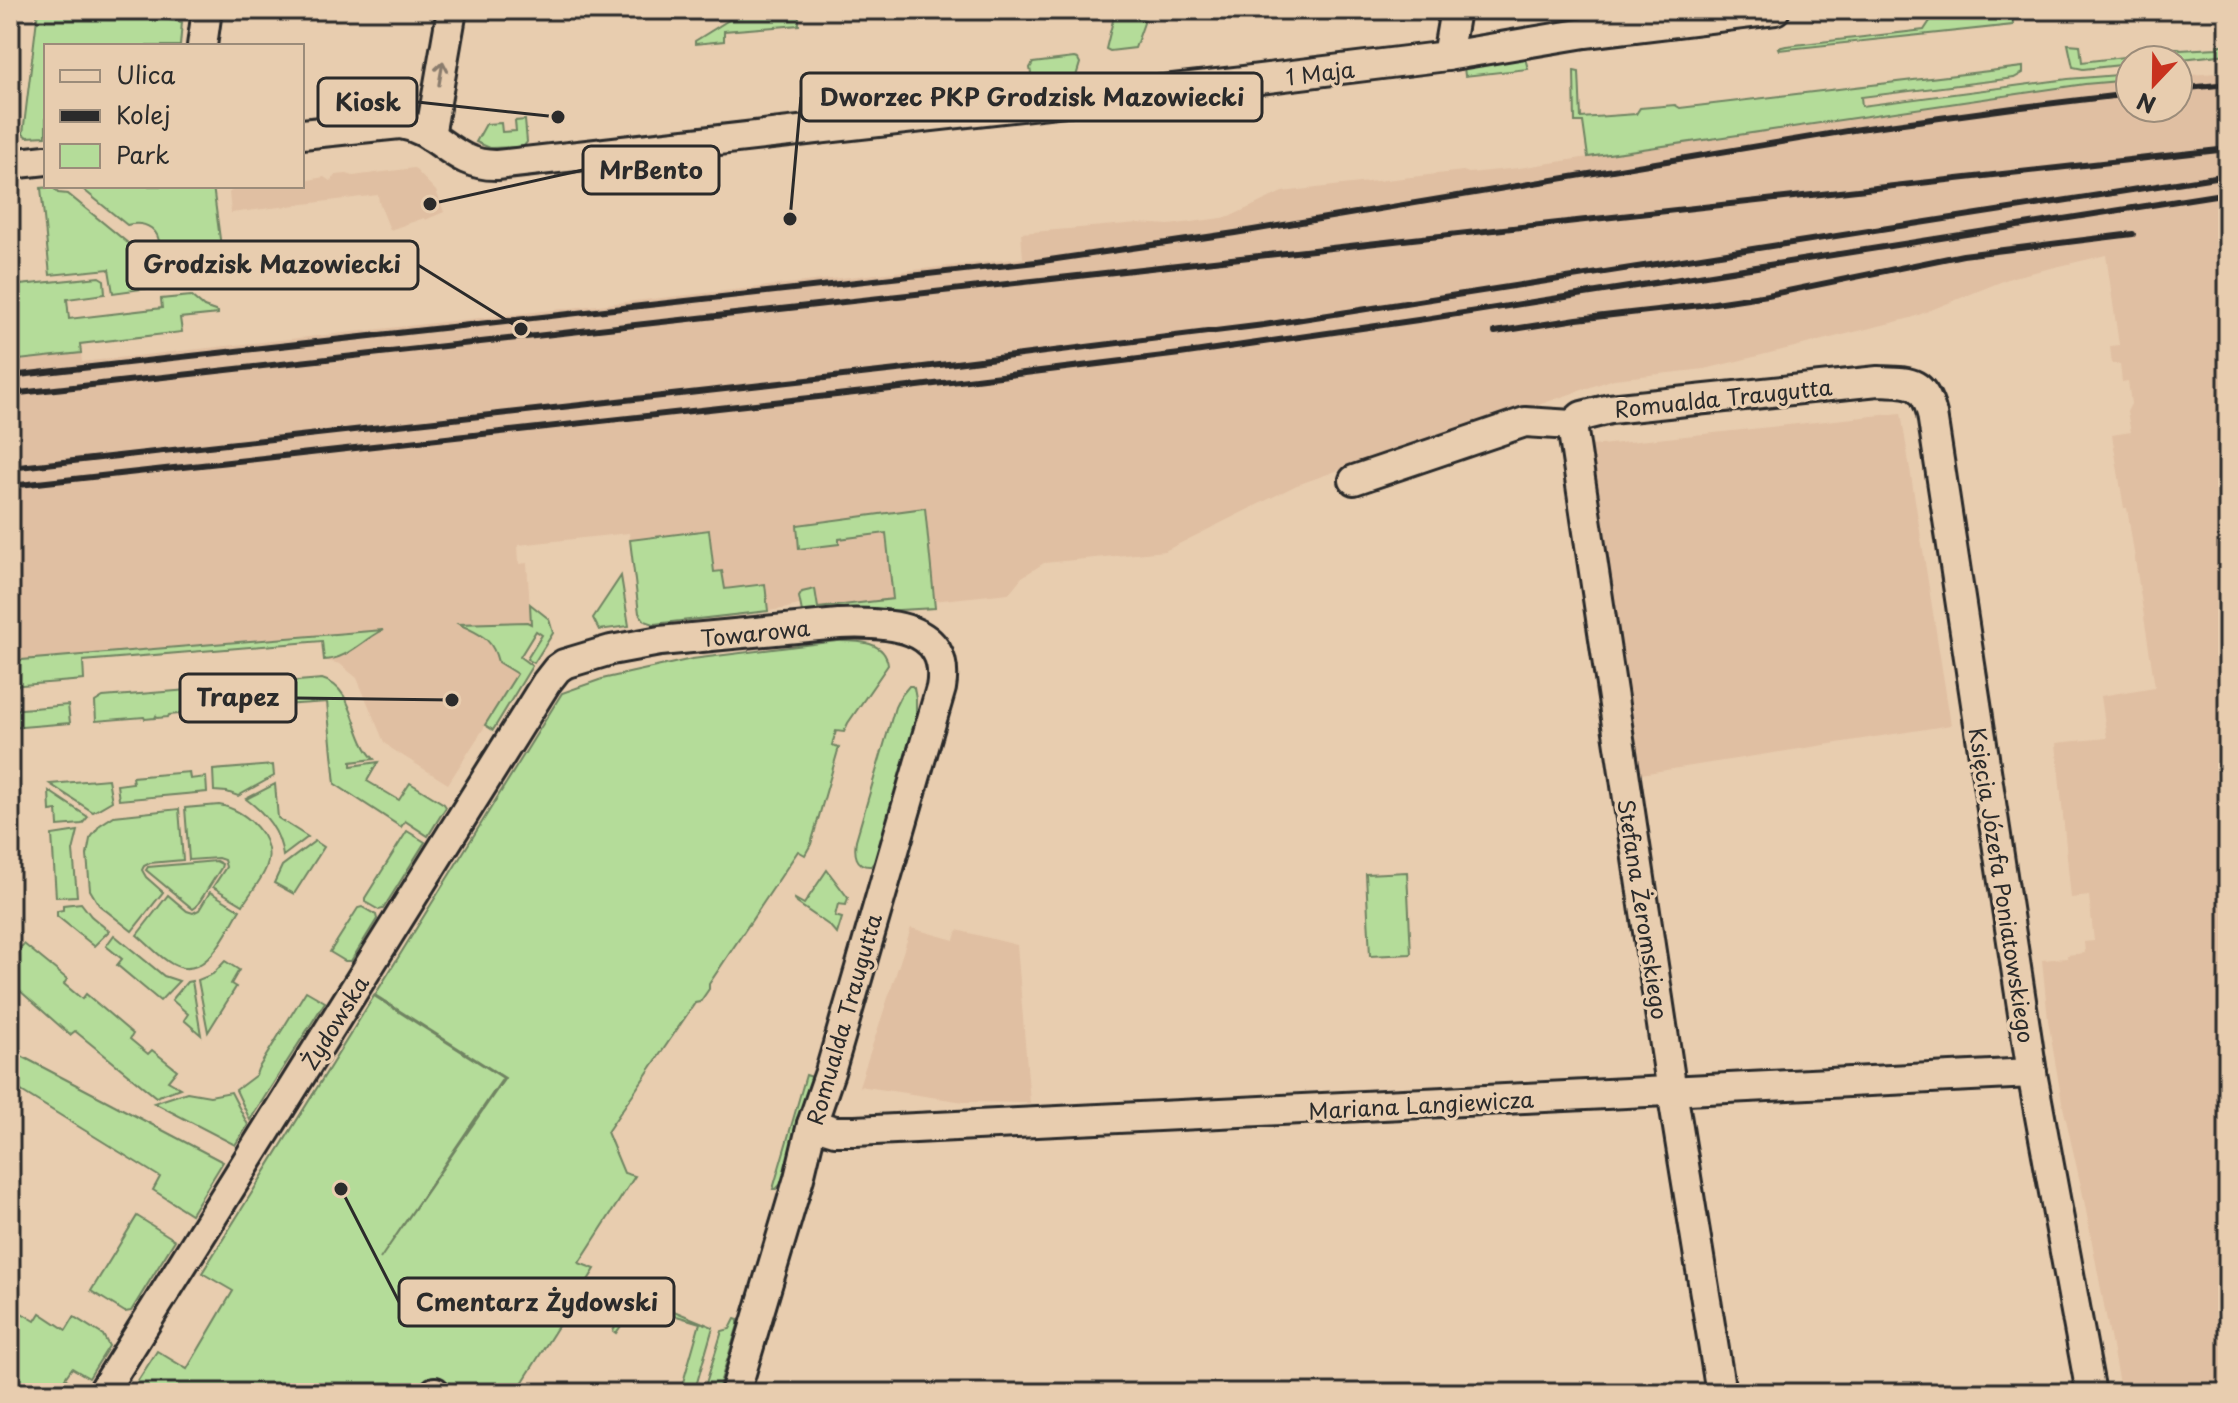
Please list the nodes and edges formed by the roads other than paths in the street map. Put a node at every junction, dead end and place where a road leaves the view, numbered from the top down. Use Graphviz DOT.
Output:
graph roads {
  1 [pos="207,10"];
  2 [pos="452,10"];
  3 [pos="1455,10"];
  4 [pos="1772,10"];
  5 [pos="202,44"];
  6 [pos="1447,56"];
  7 [pos="304,134"];
  8 [pos="430,136"];
  9 [pos="44,160"];
  10 [pos="10,164"];
  11 [pos="1913,383"];
  12 [pos="1572,425"];
  13 [pos="1354,480"];
  14 [pos="933,646"];
  15 [pos="574,660"];
  16 [pos="2032,1073"];
  17 [pos="1672,1092"];
  18 [pos="812,1124"];
  19 [pos="102,1393"];
  20 [pos="735,1393"];
  21 [pos="1721,1393"];
  22 [pos="2091,1393"];
  1 -- 5 [label="street"];
  8 -- 2 [label="street, one-way"];
  3 -- 6 [label="street"];
  4 -- 6 [label="street, 1 Maja"];
  6 -- 8 [label="street, 1 Maja"];
  7 -- 8 [label="street, 1 Maja"];
  9 -- 10 [label="street"];
  11 -- 12 [label="street, Romualda Traugutta"];
  11 -- 16 [label="street, Księcia Józefa Poniatowskiego"];
  12 -- 13 [label="street, Romualda Traugutta"];
  12 -- 17 [label="street, Stefana Żeromskiego"];
  14 -- 15 [label="street, Towarowa"];
  14 -- 18 [label="street, Romualda Traugutta"];
  15 -- 19 [label="street, Żydowska"];
  16 -- 17 [label="street, Mariana Langiewicza"];
  16 -- 22 [label="street, Księcia Józefa Poniatowskiego"];
  17 -- 18 [label="street, Mariana Langiewicza"];
  17 -- 21 [label="street, Stefana Żeromskiego"];
  18 -- 20 [label="street, Romualda Traugutta"];
}
